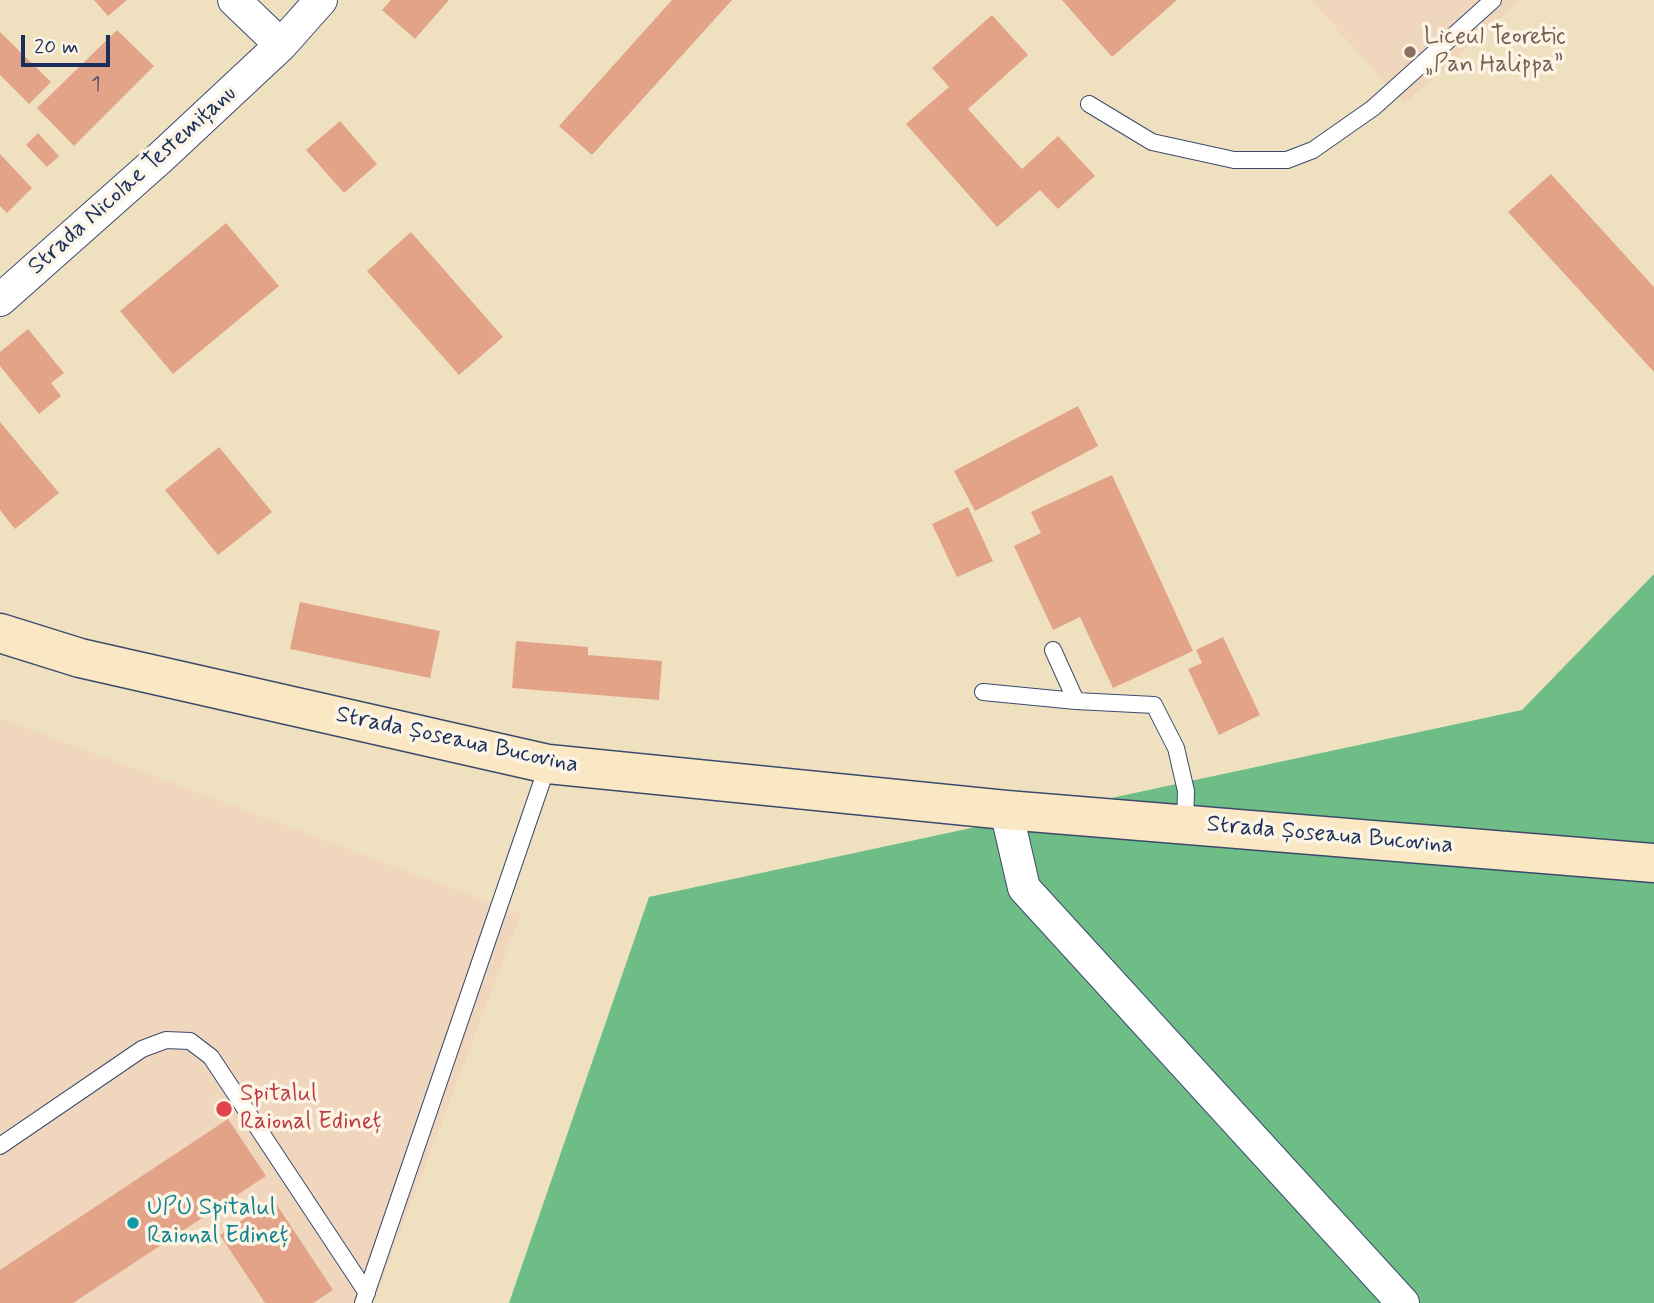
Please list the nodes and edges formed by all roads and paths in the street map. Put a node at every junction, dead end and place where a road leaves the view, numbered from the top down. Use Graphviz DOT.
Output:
graph roads {
  1 [pos="234,0"];
  2 [pos="321,0"];
  3 [pos="1493,0"];
  4 [pos="281,46"];
  5 [pos="1089,104"];
  6 [pos="0,300"];
  7 [pos="0,633"];
  8 [pos="1053,650"];
  9 [pos="983,692"];
  10 [pos="1076,701"];
  11 [pos="548,764"];
  12 [pos="1006,810"];
  13 [pos="1185,824"];
  14 [pos="1654,863"];
  15 [pos="0,1146"];
  16 [pos="365,1298"];
  17 [pos="1403,1303"];
  1 -- 4 [label="street"];
  2 -- 4 [label="street, Strada Nicolae Testemițanu"];
  3 -- 5 [label="lane"];
  4 -- 6 [label="street, Strada Nicolae Testemițanu"];
  7 -- 11 [label="main road, Strada Șoseaua Bucovina"];
  8 -- 10 [label="lane"];
  9 -- 10 [label="lane"];
  10 -- 13 [label="lane"];
  11 -- 12 [label="main road, Strada Șoseaua Bucovina"];
  11 -- 16 [label="lane"];
  12 -- 13 [label="main road, Strada Șoseaua Bucovina"];
  12 -- 17 [label="street"];
  13 -- 14 [label="main road, Strada Șoseaua Bucovina"];
  15 -- 16 [label="lane"];
}
